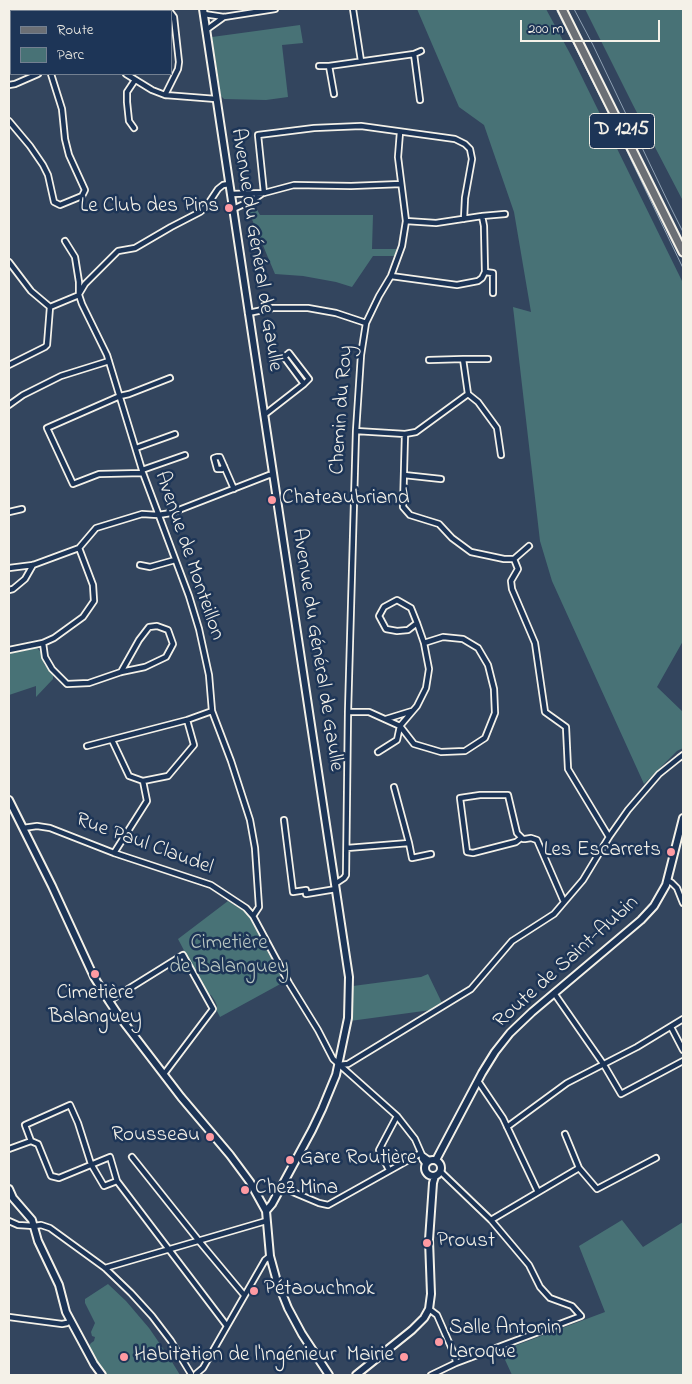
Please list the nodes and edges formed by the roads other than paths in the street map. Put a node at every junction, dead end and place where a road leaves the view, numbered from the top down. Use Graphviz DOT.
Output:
graph roads {
  1 [pos="275,9"];
  2 [pos="353,9"];
  3 [pos="562,9"];
  4 [pos="203,11"];
  5 [pos="172,14"];
  6 [pos="224,17"];
  7 [pos="206,30"];
  8 [pos="421,51"];
  9 [pos="414,54"];
  10 [pos="361,61"];
  11 [pos="319,66"];
  12 [pos="329,66"];
  13 [pos="36,75"];
  14 [pos="51,75"];
  15 [pos="128,75"];
  16 [pos="135,80"];
  17 [pos="9,85"];
  18 [pos="334,94"];
  19 [pos="165,95"];
  20 [pos="216,99"];
  21 [pos="420,100"];
  22 [pos="9,121"];
  23 [pos="134,128"];
  24 [pos="400,132"];
  25 [pos="229,184"];
  26 [pos="401,184"];
  27 [pos="264,193"];
  28 [pos="231,194"];
  29 [pos="233,209"];
  30 [pos="505,214"];
  31 [pos="482,216"];
  32 [pos="464,219"];
  33 [pos="406,221"];
  34 [pos="65,241"];
  35 [pos="683,252"];
  36 [pos="9,262"];
  37 [pos="485,272"];
  38 [pos="391,276"];
  39 [pos="494,293"];
  40 [pos="79,295"];
  41 [pos="50,307"];
  42 [pos="248,313"];
  43 [pos="366,322"];
  44 [pos="463,359"];
  45 [pos="488,359"];
  46 [pos="429,360"];
  47 [pos="109,361"];
  48 [pos="9,365"];
  49 [pos="170,378"];
  50 [pos="304,384"];
  51 [pos="468,394"];
  52 [pos="120,396"];
  53 [pos="9,405"];
  54 [pos="264,415"];
  55 [pos="356,431"];
  56 [pos="175,434"];
  57 [pos="405,434"];
  58 [pos="136,448"];
  59 [pos="186,455"];
  60 [pos="501,455"];
  61 [pos="224,466"];
  62 [pos="143,472"];
  63 [pos="273,475"];
  64 [pos="404,475"];
  65 [pos="441,479"];
  66 [pos="234,489"];
  67 [pos="22,509"];
  68 [pos="9,512"];
  69 [pos="158,515"];
  70 [pos="529,546"];
  71 [pos="79,548"];
  72 [pos="514,559"];
  73 [pos="176,560"];
  74 [pos="33,564"];
  75 [pos="140,565"];
  76 [pos="9,568"];
  77 [pos="9,590"];
  78 [pos="417,623"];
  79 [pos="43,643"];
  80 [pos="424,643"];
  81 [pos="9,650"];
  82 [pos="121,672"];
  83 [pos="212,711"];
  84 [pos="412,711"];
  85 [pos="348,712"];
  86 [pos="187,720"];
  87 [pos="385,720"];
  88 [pos="400,726"];
  89 [pos="112,740"];
  90 [pos="87,746"];
  91 [pos="378,752"];
  92 [pos="683,756"];
  93 [pos="143,781"];
  94 [pos="394,787"];
  95 [pos="9,800"];
  96 [pos="683,818"];
  97 [pos="284,820"];
  98 [pos="23,828"];
  99 [pos="609,837"];
  100 [pos="521,838"];
  101 [pos="408,842"];
  102 [pos="347,848"];
  103 [pos="114,853"];
  104 [pos="431,854"];
  105 [pos="667,880"];
  106 [pos="335,886"];
  107 [pos="564,902"];
  108 [pos="683,903"];
  109 [pos="253,916"];
  110 [pos="554,993"];
  111 [pos="108,1001"];
  112 [pos="683,1019"];
  113 [pos="671,1028"];
  114 [pos="683,1050"];
  115 [pos="683,1061"];
  116 [pos="339,1065"];
  117 [pos="604,1065"];
  118 [pos="164,1074"];
  119 [pos="478,1080"];
  120 [pos="397,1116"];
  121 [pos="507,1127"];
  122 [pos="565,1134"];
  123 [pos="31,1141"];
  124 [pos="9,1149"];
  125 [pos="421,1154"];
  126 [pos="132,1157"];
  127 [pos="656,1158"];
  128 [pos="430,1161"];
  129 [pos="91,1164"];
  130 [pos="580,1168"];
  131 [pos="389,1170"];
  132 [pos="435,1176"];
  133 [pos="117,1181"];
  134 [pos="281,1187"];
  135 [pos="9,1189"];
  136 [pos="538,1192"];
  137 [pos="266,1211"];
  138 [pos="491,1220"];
  139 [pos="9,1221"];
  140 [pos="266,1221"];
  141 [pos="34,1226"];
  142 [pos="199,1241"];
  143 [pos="170,1249"];
  144 [pos="270,1256"];
  145 [pos="105,1268"];
  146 [pos="244,1295"];
  147 [pos="429,1309"];
  148 [pos="9,1317"];
  149 [pos="70,1321"];
  150 [pos="227,1326"];
  151 [pos="456,1363"];
  152 [pos="444,1368"];
  153 [pos="194,1374"];
  154 [pos="102,1375"];
  155 [pos="329,1375"];
  156 [pos="356,1375"];
  157 [pos="432,1375"];
  158 [pos="445,1375"];
  1 -- 6 [label="street"];
  2 -- 10 [label="street"];
  3 -- 35 [label="main road, D 1215"];
  4 -- 6 [label="street"];
  4 -- 7 [label="main road, Avenue du Général de Gaulle"];
  5 -- 19 [label="street"];
  6 -- 7 [label="street"];
  7 -- 20 [label="main road, Avenue du Général de Gaulle"];
  8 -- 9 [label="street"];
  9 -- 10 [label="street"];
  9 -- 21 [label="street"];
  10 -- 12 [label="street"];
  11 -- 12 [label="street"];
  12 -- 18 [label="street"];
  13 -- 17 [label="street"];
  14 -- 22 [label="street"];
  15 -- 16 [label="street"];
  16 -- 19 [label="street"];
  16 -- 23 [label="street"];
  19 -- 20 [label="street"];
  20 -- 25 [label="main road, Avenue du Général de Gaulle"];
  24 -- 26 [label="street, Chemin du Roy"];
  24 -- 27 [label="street"];
  24 -- 32 [label="street"];
  25 -- 28 [label="main road, Avenue du Général de Gaulle"];
  25 -- 40 [label="street"];
  26 -- 27 [label="street"];
  26 -- 33 [label="street, Chemin du Roy"];
  27 -- 28 [label="street"];
  27 -- 29 [label="street"];
  28 -- 29 [label="main road, Avenue du Général de Gaulle"];
  29 -- 42 [label="main road, Avenue du Général de Gaulle"];
  30 -- 31 [label="street"];
  31 -- 32 [label="street"];
  31 -- 37 [label="street"];
  32 -- 33 [label="street"];
  33 -- 38 [label="street, Chemin du Roy"];
  34 -- 40 [label="street, Avenue de Monteillon"];
  36 -- 41 [label="street"];
  37 -- 38 [label="street"];
  37 -- 39 [label="street"];
  38 -- 43 [label="street, Chemin du Roy"];
  40 -- 41 [label="street"];
  40 -- 47 [label="street, Avenue de Monteillon"];
  41 -- 48 [label="street"];
  42 -- 43 [label="street"];
  42 -- 54 [label="main road, Avenue du Général de Gaulle"];
  43 -- 55 [label="street, Chemin du Roy"];
  44 -- 45 [label="street"];
  44 -- 46 [label="street"];
  44 -- 51 [label="street"];
  47 -- 52 [label="street, Avenue de Monteillon"];
  47 -- 53 [label="street"];
  49 -- 52 [label="street"];
  50 -- 50 [label="street"];
  50 -- 54 [label="street"];
  51 -- 57 [label="street"];
  51 -- 60 [label="street"];
  52 -- 58 [label="street, Avenue de Monteillon"];
  52 -- 62 [label="street"];
  54 -- 63 [label="main road, Avenue du Général de Gaulle"];
  55 -- 57 [label="street"];
  55 -- 85 [label="street, Chemin du Roy"];
  56 -- 58 [label="street"];
  57 -- 64 [label="street"];
  58 -- 62 [label="street, Avenue de Monteillon"];
  59 -- 62 [label="street"];
  61 -- 66 [label="street"];
  62 -- 69 [label="street, Avenue de Monteillon"];
  63 -- 66 [label="street"];
  63 -- 106 [label="main road, Avenue du Général de Gaulle"];
  64 -- 65 [label="street"];
  64 -- 72 [label="street"];
  66 -- 69 [label="street"];
  67 -- 68 [label="street"];
  69 -- 71 [label="street"];
  69 -- 73 [label="street, Avenue de Monteillon"];
  70 -- 72 [label="street"];
  71 -- 74 [label="street"];
  71 -- 79 [label="street"];
  72 -- 99 [label="street"];
  73 -- 75 [label="street"];
  73 -- 83 [label="street, Avenue de Monteillon"];
  74 -- 76 [label="street"];
  74 -- 77 [label="street"];
  78 -- 78 [label="street"];
  78 -- 80 [label="street"];
  79 -- 81 [label="street"];
  79 -- 82 [label="street"];
  80 -- 84 [label="street"];
  80 -- 88 [label="street"];
  82 -- 82 [label="street"];
  83 -- 86 [label="street"];
  83 -- 109 [label="street, Avenue de Monteillon"];
  84 -- 87 [label="street"];
  84 -- 88 [label="street"];
  85 -- 87 [label="street"];
  85 -- 102 [label="street, Chemin du Roy"];
  86 -- 89 [label="street"];
  86 -- 93 [label="street"];
  87 -- 88 [label="street"];
  88 -- 91 [label="street"];
  89 -- 90 [label="street"];
  89 -- 93 [label="street"];
  92 -- 99 [label="street"];
  93 -- 103 [label="street"];
  94 -- 101 [label="street"];
  95 -- 98 [label="main road"];
  96 -- 105 [label="main road, Route de Saint-Aubin"];
  97 -- 106 [label="street"];
  98 -- 103 [label="street, Rue Paul Claudel"];
  98 -- 111 [label="main road"];
  99 -- 107 [label="street"];
  100 -- 100 [label="street"];
  100 -- 107 [label="street"];
  101 -- 102 [label="street"];
  101 -- 104 [label="street"];
  102 -- 106 [label="street, Chemin du Roy"];
  103 -- 109 [label="street, Rue Paul Claudel"];
  105 -- 108 [label="street"];
  105 -- 110 [label="main road, Route de Saint-Aubin"];
  106 -- 116 [label="main road, Avenue du Général de Gaulle"];
  107 -- 116 [label="street"];
  109 -- 116 [label="street, Rue Paul Claudel"];
  110 -- 117 [label="street"];
  110 -- 119 [label="main road, Route de Saint-Aubin"];
  111 -- 118 [label="main road"];
  111 -- 118 [label="street"];
  112 -- 113 [label="street"];
  113 -- 114 [label="street"];
  113 -- 117 [label="street"];
  115 -- 117 [label="street"];
  116 -- 120 [label="street, Rue Paul Claudel"];
  116 -- 134 [label="main road, Avenue du Général de Gaulle"];
  117 -- 121 [label="street"];
  118 -- 137 [label="main road"];
  119 -- 121 [label="street"];
  119 -- 128 [label="main road, Route de Saint-Aubin"];
  120 -- 125 [label="street, Rue Paul Claudel"];
  120 -- 131 [label="street"];
  121 -- 136 [label="street"];
  122 -- 130 [label="street"];
  123 -- 124 [label="street"];
  123 -- 129 [label="street"];
  123 -- 129 [label="street"];
  125 -- 128 [label="street"];
  125 -- 131 [label="street"];
  126 -- 142 [label="street"];
  127 -- 130 [label="street"];
  128 -- 132 [label="main road"];
  128 -- 132 [label="main road"];
  129 -- 133 [label="street"];
  129 -- 133 [label="street"];
  130 -- 136 [label="street"];
  131 -- 134 [label="street"];
  132 -- 138 [label="street"];
  132 -- 147 [label="main road"];
  133 -- 143 [label="street"];
  134 -- 137 [label="main road, Avenue du Général de Gaulle"];
  135 -- 141 [label="main road"];
  136 -- 138 [label="street"];
  137 -- 140 [label="main road"];
  138 -- 151 [label="street"];
  139 -- 141 [label="street"];
  140 -- 142 [label="street"];
  140 -- 144 [label="main road"];
  141 -- 145 [label="street"];
  141 -- 149 [label="main road"];
  142 -- 143 [label="street"];
  142 -- 146 [label="street"];
  143 -- 145 [label="street"];
  143 -- 150 [label="street"];
  144 -- 146 [label="street"];
  144 -- 155 [label="main road"];
  145 -- 153 [label="street"];
  146 -- 150 [label="street"];
  147 -- 151 [label="street"];
  147 -- 156 [label="main road"];
  148 -- 149 [label="street"];
  149 -- 154 [label="main road"];
  150 -- 153 [label="street"];
  151 -- 152 [label="street"];
  152 -- 157 [label="street"];
  152 -- 158 [label="street"];
}
